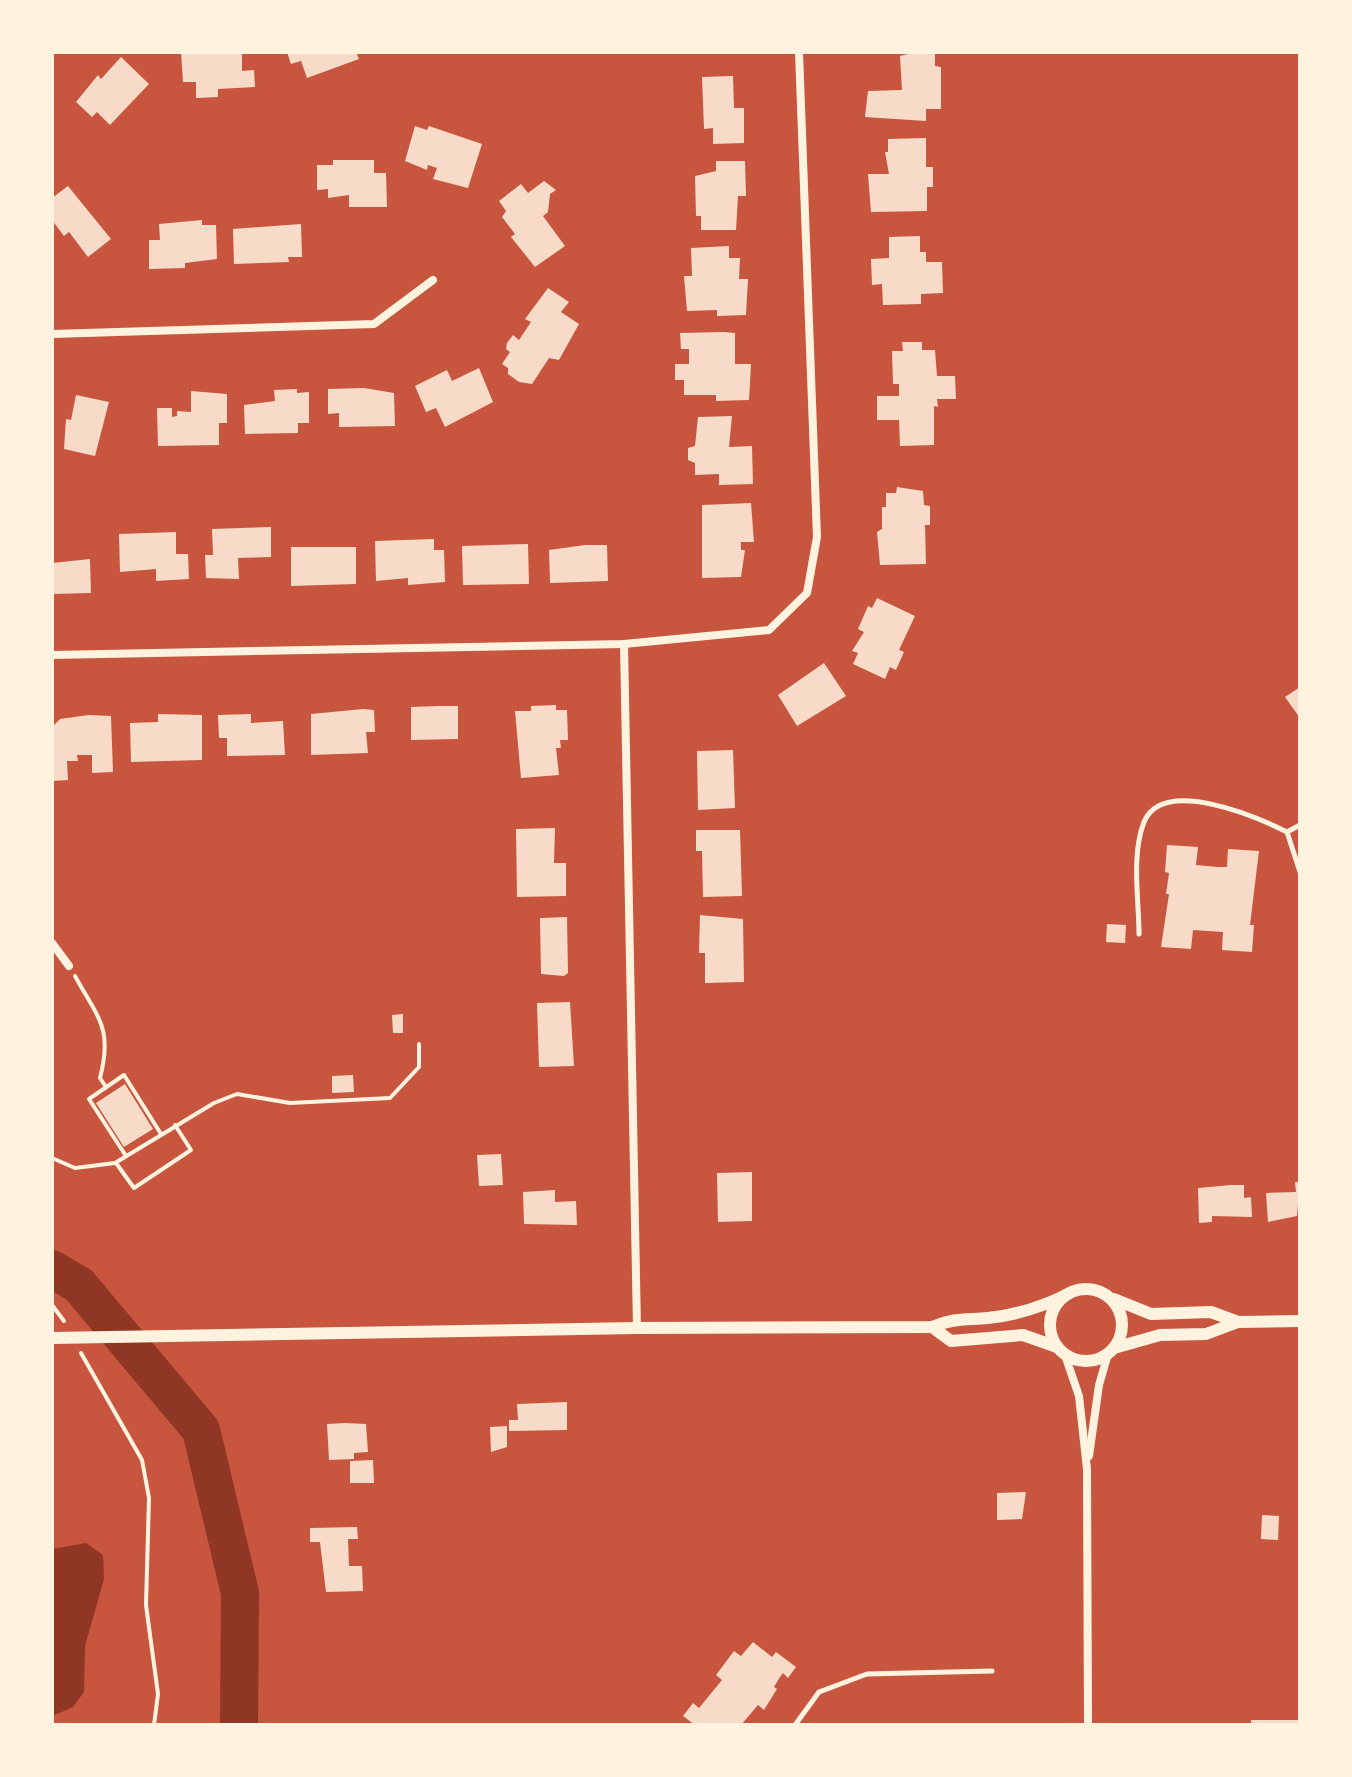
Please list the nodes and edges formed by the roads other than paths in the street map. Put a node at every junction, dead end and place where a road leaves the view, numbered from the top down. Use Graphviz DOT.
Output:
graph roads {
  1 [pos="799,52"];
  2 [pos="433,280"];
  3 [pos="52,334"];
  4 [pos="624,644"];
  5 [pos="52,655"];
  6 [pos="1300,825"];
  7 [pos="1287,832"];
  8 [pos="1300,872"];
  9 [pos="1139,934"];
  10 [pos="52,943"];
  11 [pos="69,966"];
  12 [pos="1068,1294"];
  13 [pos="1103,1294"];
  14 [pos="1300,1321"];
  15 [pos="1238,1322"];
  16 [pos="932,1327"];
  17 [pos="637,1328"];
  18 [pos="61,1337"];
  19 [pos="1061,1351"];
  20 [pos="1111,1351"];
  21 [pos="1087,1469"];
  22 [pos="992,1671"];
  23 [pos="795,1725"];
  24 [pos="1088,1725"];
  1 -- 4 [label="street"];
  2 -- 3 [label="street"];
  4 -- 5 [label="street"];
  4 -- 17 [label="street"];
  6 -- 7 [label="lane"];
  7 -- 8 [label="lane"];
  7 -- 9 [label="lane"];
  10 -- 11 [label="street"];
  12 -- 13 [label="street"];
  12 -- 16 [label="street"];
  12 -- 19 [label="street"];
  13 -- 15 [label="street"];
  13 -- 20 [label="street"];
  14 -- 15 [label="street"];
  15 -- 20 [label="street"];
  16 -- 17 [label="street"];
  16 -- 19 [label="street"];
  17 -- 18 [label="street"];
  19 -- 20 [label="street"];
  19 -- 21 [label="street"];
  20 -- 21 [label="street"];
  21 -- 24 [label="street"];
  22 -- 23 [label="lane"];
}
